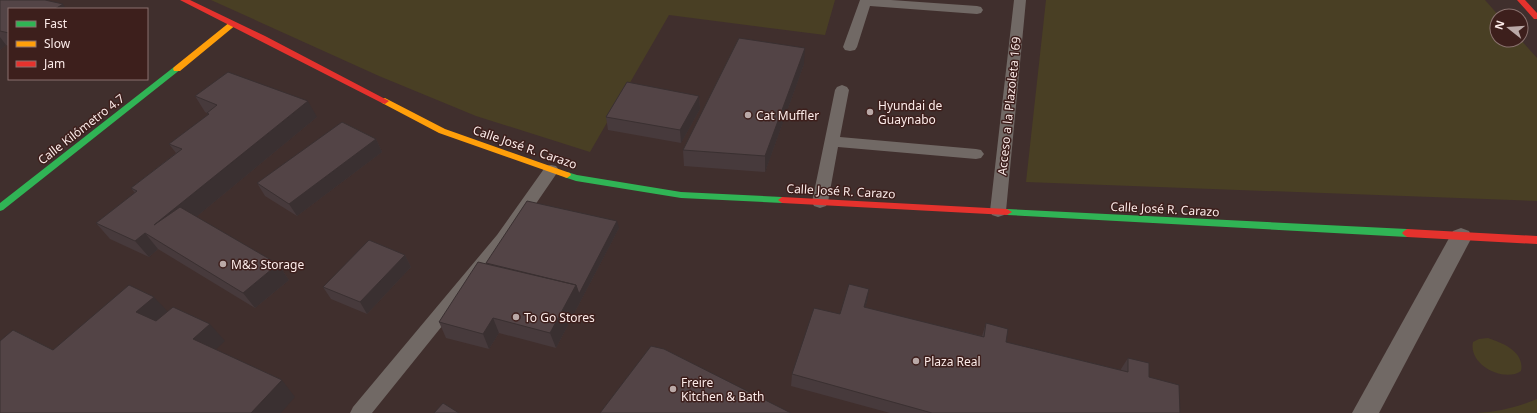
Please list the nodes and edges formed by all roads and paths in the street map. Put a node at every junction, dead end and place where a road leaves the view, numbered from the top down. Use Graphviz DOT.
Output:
graph roads {
  1 [pos="184,0"];
  2 [pos="1020,0"];
  3 [pos="1520,0"];
  4 [pos="866,1"];
  5 [pos="977,10"];
  6 [pos="1537,17"];
  7 [pos="233,24"];
  8 [pos="850,47"];
  9 [pos="842,90"];
  10 [pos="832,141"];
  11 [pos="976,154"];
  12 [pos="551,170"];
  13 [pos="820,202"];
  14 [pos="0,208"];
  15 [pos="998,211"];
  16 [pos="1461,237"];
  17 [pos="1537,240"];
  18 [pos="360,413"];
  19 [pos="1365,413"];
  1 -- 7 [label="street, Calle José R. Carazo"];
  2 -- 15 [label="lane, Acceso a la Plazoleta 169"];
  3 -- 6 [label="street"];
  4 -- 5 [label="lane"];
  4 -- 8 [label="lane"];
  7 -- 12 [label="street, Calle José R. Carazo"];
  7 -- 14 [label="street, Calle Kilómetro 4.7"];
  9 -- 10 [label="lane"];
  10 -- 11 [label="lane"];
  10 -- 13 [label="lane"];
  12 -- 13 [label="street, Calle José R. Carazo"];
  12 -- 18 [label="lane"];
  13 -- 15 [label="street, Calle José R. Carazo"];
  15 -- 16 [label="street, Calle José R. Carazo"];
  16 -- 17 [label="street, Calle José R. Carazo"];
  16 -- 19 [label="street"];
}
